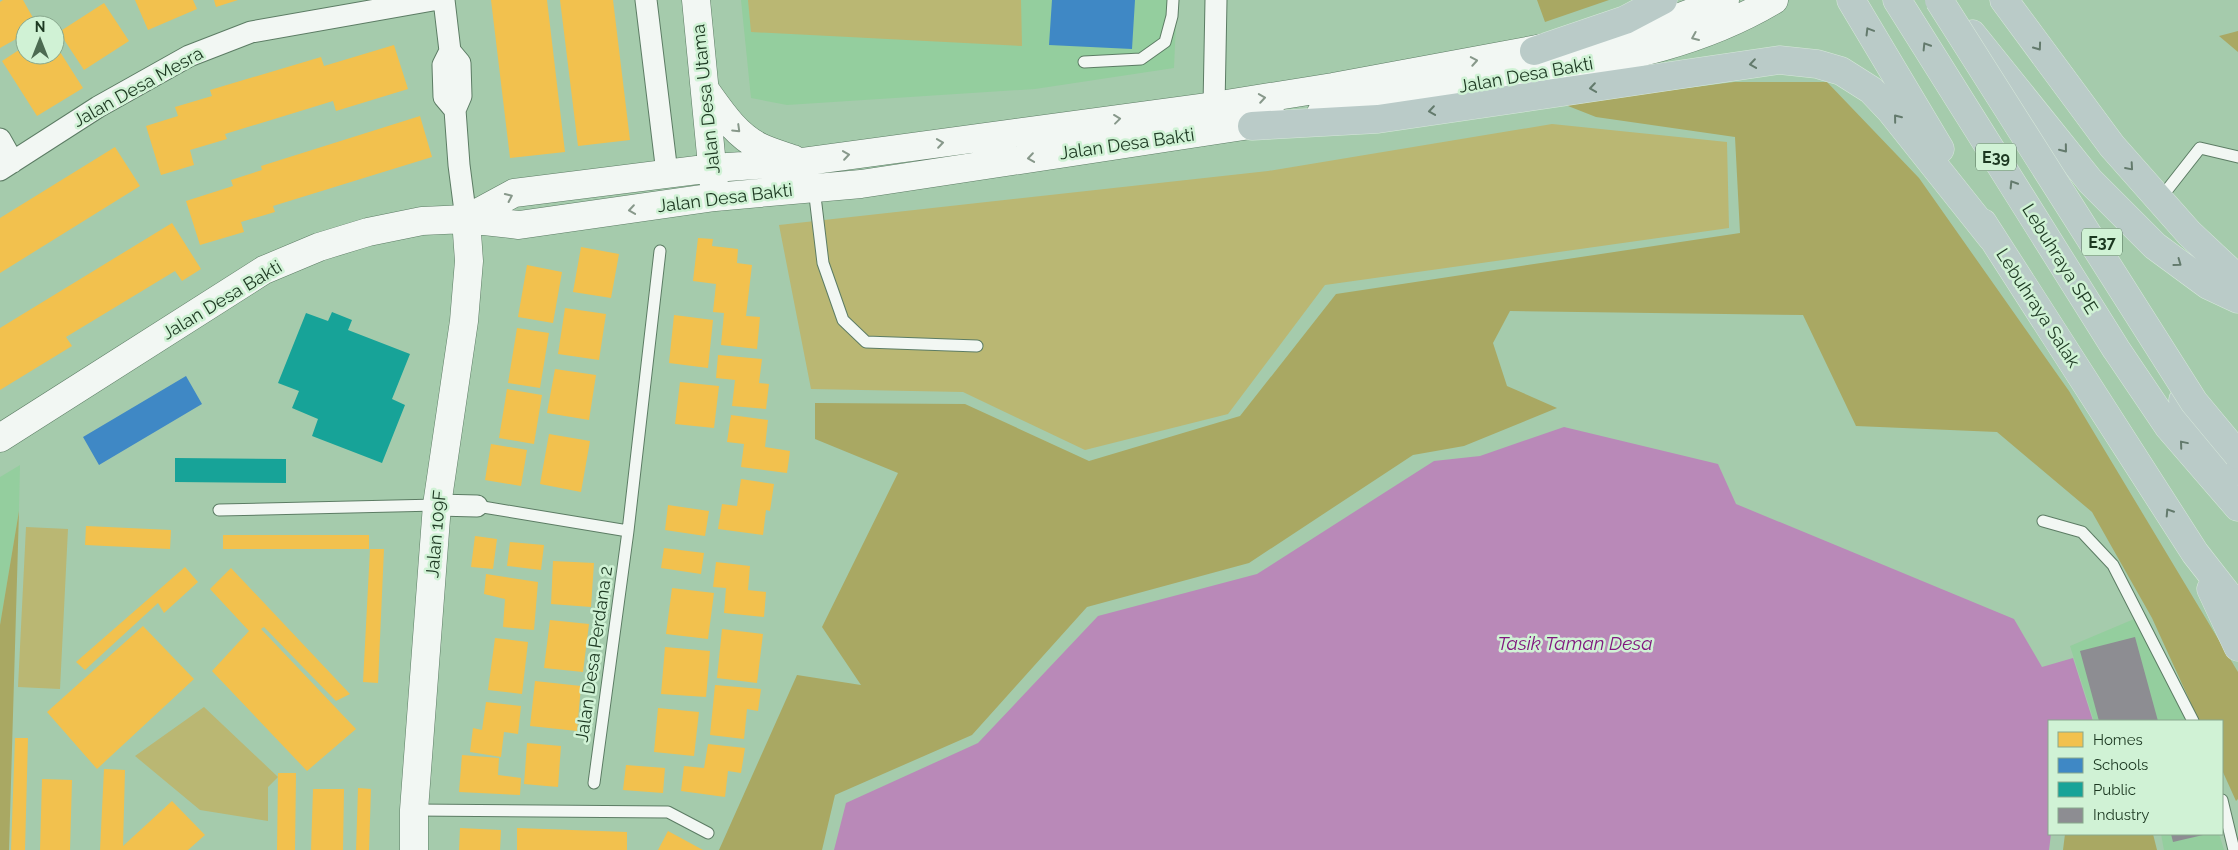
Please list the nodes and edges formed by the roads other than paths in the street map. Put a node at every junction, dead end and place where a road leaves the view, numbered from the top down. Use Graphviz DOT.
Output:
graph roads {
  1 [pos="433,0"];
  2 [pos="444,0"];
  3 [pos="646,0"];
  4 [pos="696,0"];
  5 [pos="1173,0"];
  6 [pos="1216,0"];
  7 [pos="1663,0"];
  8 [pos="1725,0"];
  9 [pos="1851,0"];
  10 [pos="1897,0"];
  11 [pos="1939,0"];
  12 [pos="1947,0"];
  13 [pos="2004,0"];
  14 [pos="1765,5"];
  15 [pos="1534,51"];
  16 [pos="1084,62"];
  17 [pos="706,91"];
  18 [pos="1214,106"];
  19 [pos="1252,126"];
  20 [pos="0,139"];
  21 [pos="2238,157"];
  22 [pos="801,162"];
  23 [pos="6,166"];
  24 [pos="714,168"];
  25 [pos="667,173"];
  26 [pos="814,188"];
  27 [pos="715,198"];
  28 [pos="2159,201"];
  29 [pos="466,219"];
  30 [pos="1992,238"];
  31 [pos="660,251"];
  32 [pos="2238,279"];
  33 [pos="2238,299"];
  34 [pos="977,346"];
  35 [pos="0,438"];
  36 [pos="2238,455"];
  37 [pos="2238,496"];
  38 [pos="437,506"];
  39 [pos="477,506"];
  40 [pos="2238,507"];
  41 [pos="219,510"];
  42 [pos="2043,521"];
  43 [pos="628,531"];
  44 [pos="2195,553"];
  45 [pos="2238,608"];
  46 [pos="2238,647"];
  47 [pos="2192,720"];
  48 [pos="594,783"];
  49 [pos="2223,804"];
  50 [pos="414,810"];
  51 [pos="708,833"];
  52 [pos="414,850"];
  53 [pos="2234,850"];
  1 -- 23 [label="street, Jalan Desa Mesra"];
  2 -- 29 [label="street"];
  3 -- 25 [label="street"];
  4 -- 17 [label="street, Jalan Desa Utama"];
  5 -- 16 [label="lane"];
  6 -- 18 [label="street"];
  7 -- 15 [label="highway"];
  8 -- 15 [label="street, Jalan Desa Bakti"];
  30 -- 9 [label="highway, Lebuhraya Salak, one-way"];
  40 -- 10 [label="highway, Lebuhraya SPE / E39, one-way"];
  11 -- 36 [label="highway, Lebuhraya SPE / E39, bridge"];
  12 -- 33 [label="highway, one-way"];
  12 -- 37 [label="highway, E37"];
  13 -- 28 [label="highway, one-way"];
  14 -- 19 [label="street, Jalan Desa Bakti, one-way"];
  18 -- 15 [label="street, Jalan Desa Bakti, one-way"];
  17 -- 22 [label="street, one-way"];
  17 -- 24 [label="street, Jalan Desa Utama"];
  22 -- 18 [label="street, Jalan Desa Bakti, one-way"];
  19 -- 26 [label="street, Jalan Desa Bakti, one-way"];
  30 -- 19 [label="highway, one-way"];
  20 -- 23 [label="street"];
  21 -- 28 [label="lane"];
  22 -- 24 [label="street, Jalan Desa Bakti"];
  24 -- 25 [label="street, Jalan Desa Bakti"];
  24 -- 27 [label="street, Jalan Desa Utama"];
  29 -- 25 [label="street, Jalan Desa Bakti, one-way"];
  26 -- 27 [label="street, Jalan Desa Bakti"];
  26 -- 34 [label="lane"];
  27 -- 29 [label="street, Jalan Desa Bakti, one-way"];
  28 -- 32 [label="highway"];
  29 -- 35 [label="street, Jalan Desa Bakti"];
  29 -- 38 [label="street, Jalan 109F"];
  44 -- 30 [label="highway, Lebuhraya Salak, one-way"];
  31 -- 43 [label="lane, Jalan Desa Perdana 2"];
  38 -- 39 [label="street"];
  38 -- 41 [label="lane"];
  38 -- 50 [label="street, Jalan 109F"];
  39 -- 43 [label="lane"];
  42 -- 47 [label="lane"];
  43 -- 48 [label="lane, Jalan Desa Perdana 2"];
  44 -- 45 [label="highway, Lebuhraya Salak"];
  44 -- 46 [label="highway"];
  49 -- 53 [label="lane"];
  50 -- 51 [label="lane"];
  50 -- 52 [label="street, Jalan 109F"];
}
